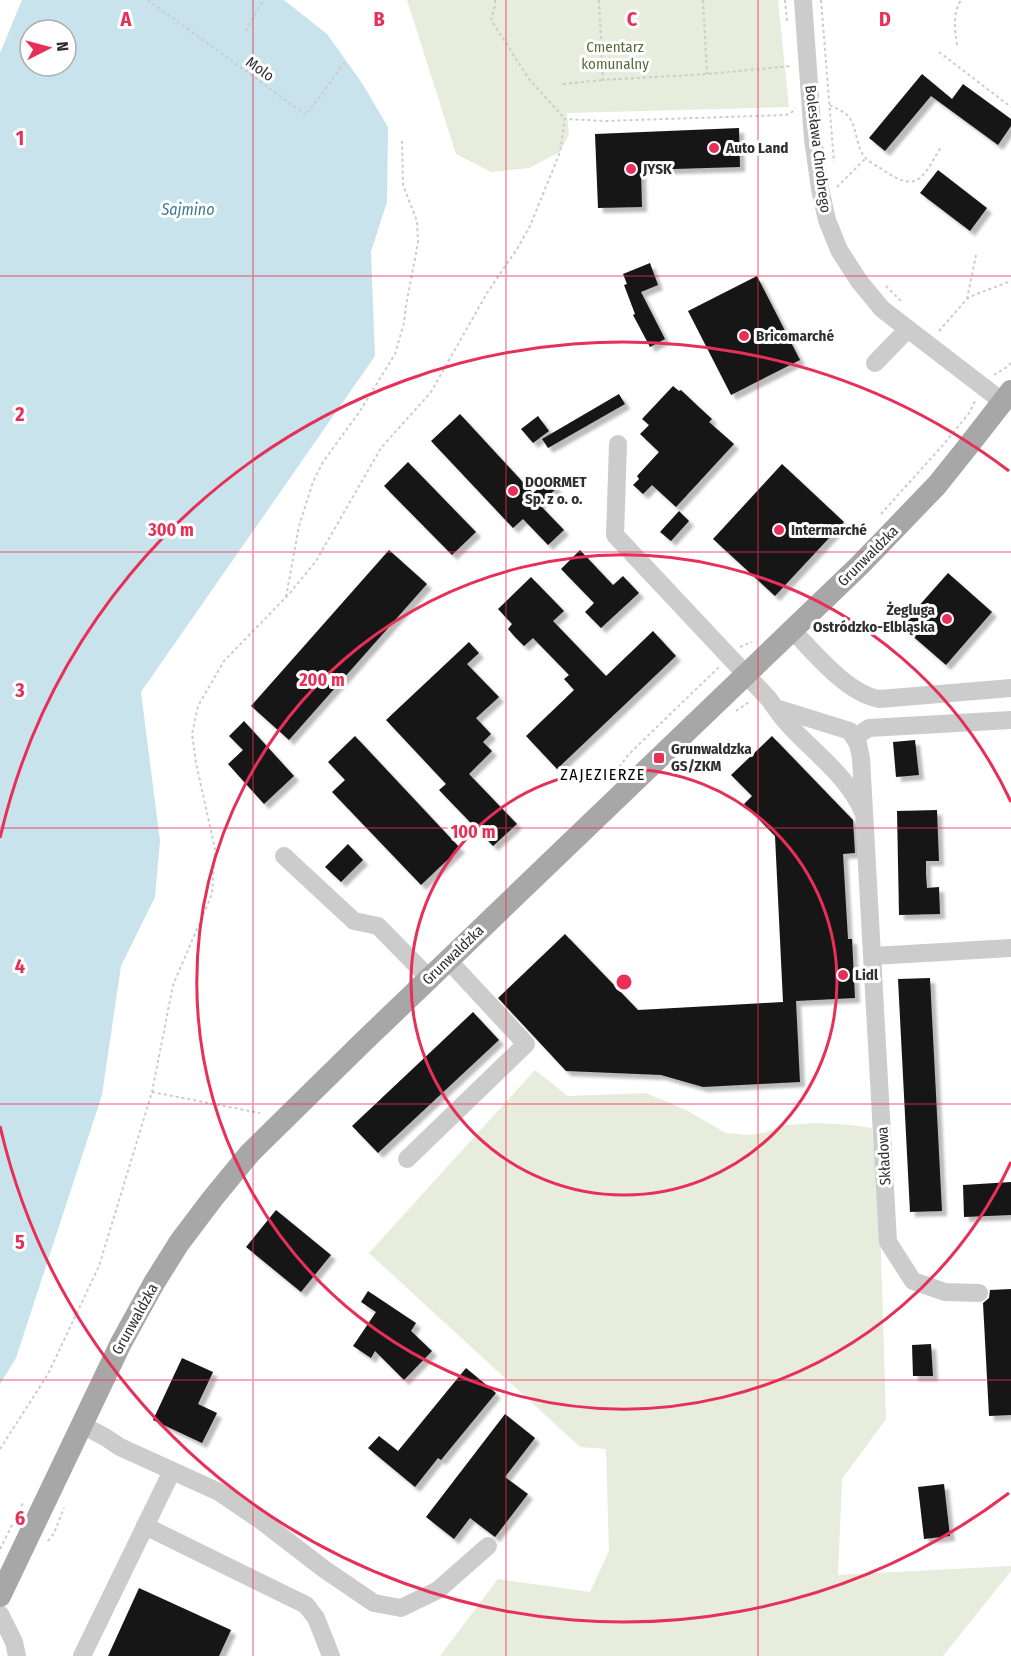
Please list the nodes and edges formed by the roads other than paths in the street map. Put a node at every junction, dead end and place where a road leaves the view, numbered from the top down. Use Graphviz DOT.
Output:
graph roads {
  1 [pos="803,0"];
  2 [pos="908,329"];
  3 [pos="875,363"];
  4 [pos="1007,397"];
  5 [pos="618,444"];
  6 [pos="792,630"];
  7 [pos="746,675"];
  8 [pos="1011,688"];
  9 [pos="880,699"];
  10 [pos="776,708"];
  11 [pos="1011,720"];
  12 [pos="830,724"];
  13 [pos="856,740"];
  14 [pos="814,750"];
  15 [pos="830,765"];
  16 [pos="866,819"];
  17 [pos="284,856"];
  18 [pos="1011,948"];
  19 [pos="873,956"];
  20 [pos="448,960"];
  21 [pos="429,978"];
  22 [pos="407,1159"];
  23 [pos="979,1293"];
  24 [pos="82,1425"];
  25 [pos="172,1471"];
  26 [pos="145,1526"];
  27 [pos="488,1546"];
  28 [pos="0,1596"];
  29 [pos="0,1614"];
  30 [pos="17,1656"];
  31 [pos="82,1656"];
  32 [pos="331,1656"];
  1 -- 2 [label="street, Bolesława Chrobrego"];
  2 -- 3 [label="street"];
  2 -- 4 [label="street, Bolesława Chrobrego"];
  4 -- 6 [label="main road, Grunwaldzka"];
  5 -- 7 [label="street, Składowa"];
  6 -- 7 [label="main road, Grunwaldzka"];
  6 -- 9 [label="street"];
  7 -- 10 [label="street, Składowa"];
  7 -- 20 [label="main road, Grunwaldzka"];
  8 -- 9 [label="street"];
  9 -- 13 [label="street"];
  10 -- 12 [label="street"];
  10 -- 14 [label="street, Składowa"];
  11 -- 13 [label="street"];
  12 -- 13 [label="street"];
  12 -- 14 [label="street"];
  13 -- 15 [label="street"];
  13 -- 16 [label="street, Składowa"];
  14 -- 15 [label="street, Składowa"];
  15 -- 16 [label="street, Składowa"];
  16 -- 19 [label="street, Składowa"];
  17 -- 21 [label="street"];
  18 -- 19 [label="street"];
  19 -- 23 [label="street, Składowa"];
  20 -- 21 [label="main road, Grunwaldzka"];
  20 -- 22 [label="street"];
  21 -- 24 [label="main road, Grunwaldzka"];
  24 -- 25 [label="street"];
  24 -- 28 [label="main road, Grunwaldzka"];
  25 -- 26 [label="street"];
  25 -- 27 [label="street"];
  26 -- 31 [label="street"];
  26 -- 32 [label="street"];
  29 -- 30 [label="street"];
}
